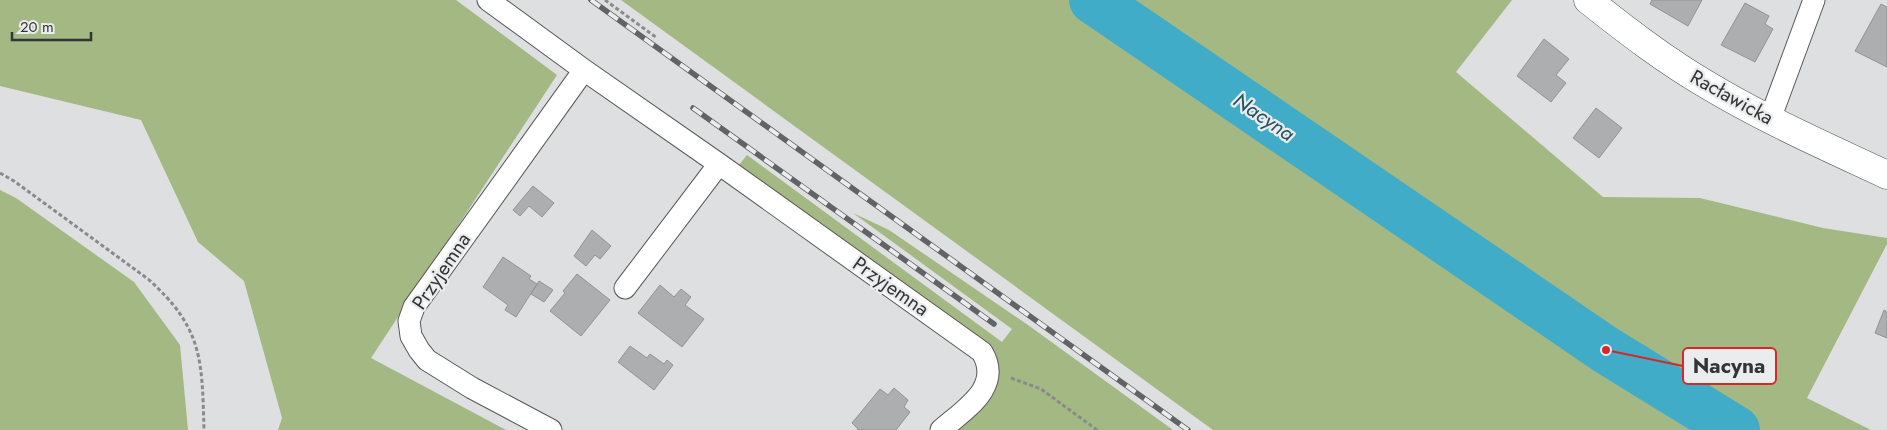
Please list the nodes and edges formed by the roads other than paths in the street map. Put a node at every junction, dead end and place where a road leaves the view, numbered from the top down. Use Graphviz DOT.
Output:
graph roads {
  1 [pos="488,0"];
  2 [pos="1588,0"];
  3 [pos="1814,0"];
  4 [pos="584,70"];
  5 [pos="1770,119"];
  6 [pos="719,164"];
  7 [pos="1887,176"];
  8 [pos="624,288"];
  9 [pos="551,430"];
  10 [pos="941,430"];
  1 -- 4 [label="street, Przyjemna"];
  2 -- 5 [label="street, Racławicka"];
  3 -- 5 [label="street"];
  4 -- 6 [label="street, Przyjemna"];
  4 -- 9 [label="street, Przyjemna"];
  5 -- 7 [label="street, Racławicka"];
  6 -- 8 [label="street"];
  6 -- 10 [label="street, Przyjemna"];
}
